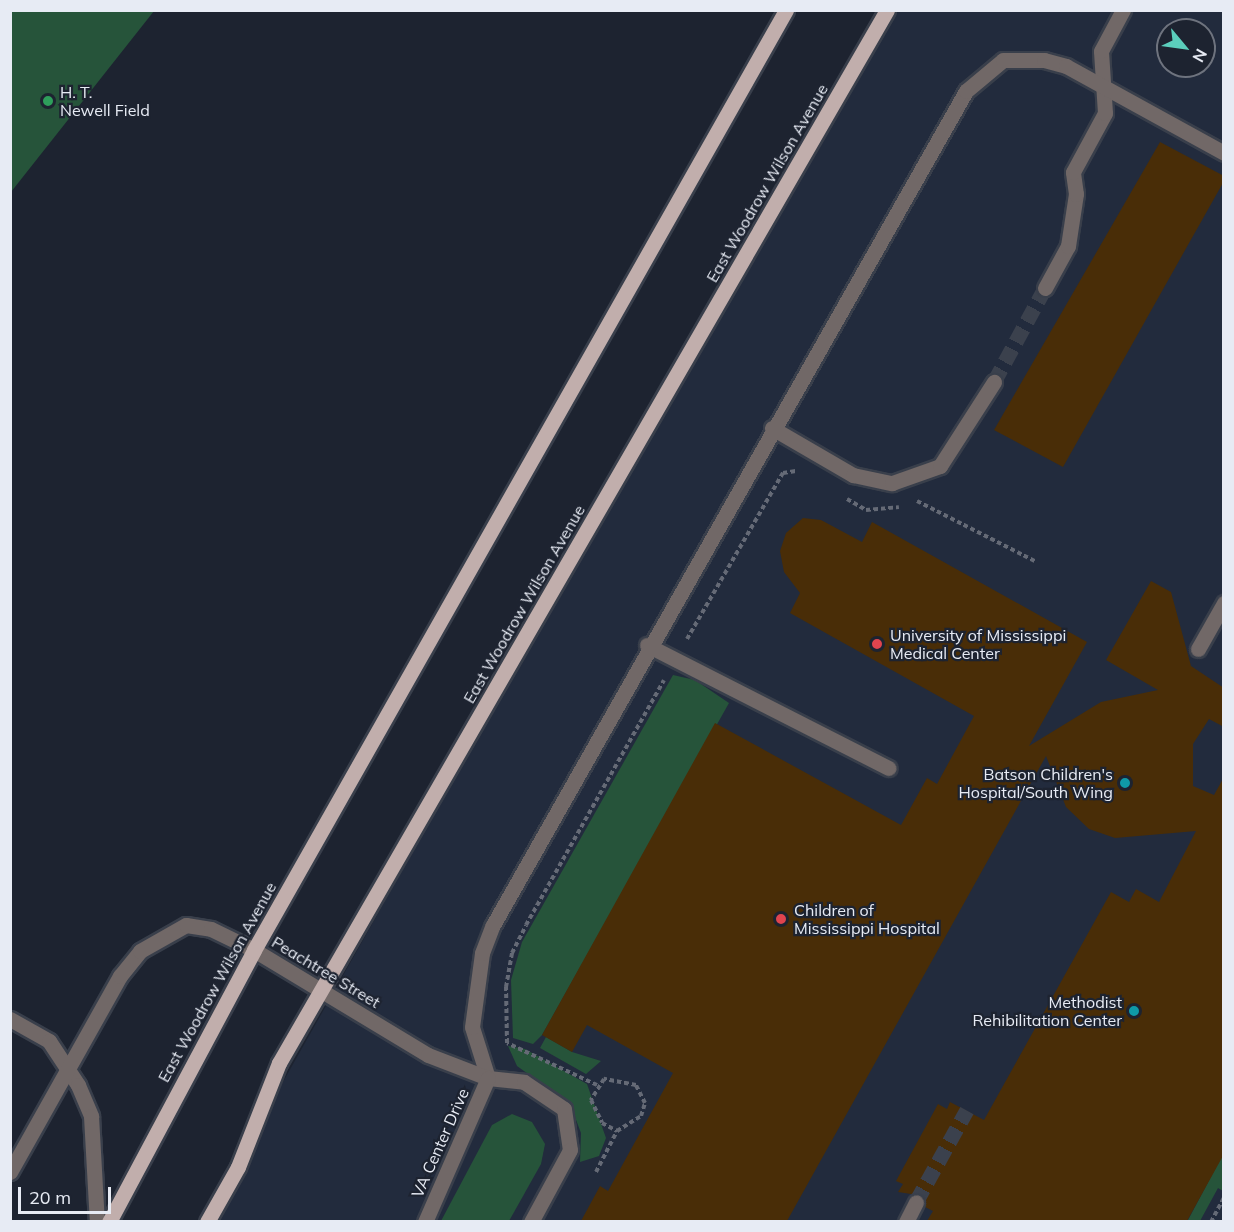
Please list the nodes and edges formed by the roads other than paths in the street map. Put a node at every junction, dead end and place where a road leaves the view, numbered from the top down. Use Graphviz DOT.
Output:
graph roads {
  1 [pos="786,10"];
  2 [pos="887,10"];
  3 [pos="1123,10"];
  4 [pos="1105,89"];
  5 [pos="1224,153"];
  6 [pos="1045,288"];
  7 [pos="994,382"];
  8 [pos="772,428"];
  9 [pos="1224,603"];
  10 [pos="647,645"];
  11 [pos="1198,649"];
  12 [pos="888,768"];
  13 [pos="254,950"];
  14 [pos="323,989"];
  15 [pos="10,1019"];
  16 [pos="68,1069"];
  17 [pos="488,1078"];
  18 [pos="10,1172"];
  19 [pos="916,1202"];
  20 [pos="97,1221"];
  21 [pos="109,1221"];
  22 [pos="207,1221"];
  23 [pos="425,1221"];
  24 [pos="531,1221"];
  25 [pos="906,1221"];
  1 -- 13 [label="main road, East Woodrow Wilson Avenue"];
  2 -- 14 [label="main road, East Woodrow Wilson Avenue"];
  3 -- 4 [label="street"];
  4 -- 5 [label="street"];
  4 -- 6 [label="street"];
  4 -- 8 [label="street"];
  7 -- 8 [label="street"];
  8 -- 10 [label="street"];
  9 -- 11 [label="street"];
  10 -- 12 [label="street"];
  10 -- 17 [label="street"];
  13 -- 14 [label="street, Peachtree Street"];
  13 -- 16 [label="street, Peachtree Street"];
  13 -- 21 [label="main road, East Woodrow Wilson Avenue"];
  14 -- 17 [label="street, Peachtree Street"];
  14 -- 22 [label="main road, East Woodrow Wilson Avenue"];
  15 -- 16 [label="street"];
  16 -- 18 [label="street, Peachtree Street"];
  16 -- 20 [label="street"];
  17 -- 23 [label="street, VA Center Drive"];
  17 -- 24 [label="street, Peachtree Street"];
  19 -- 25 [label="street"];
}
